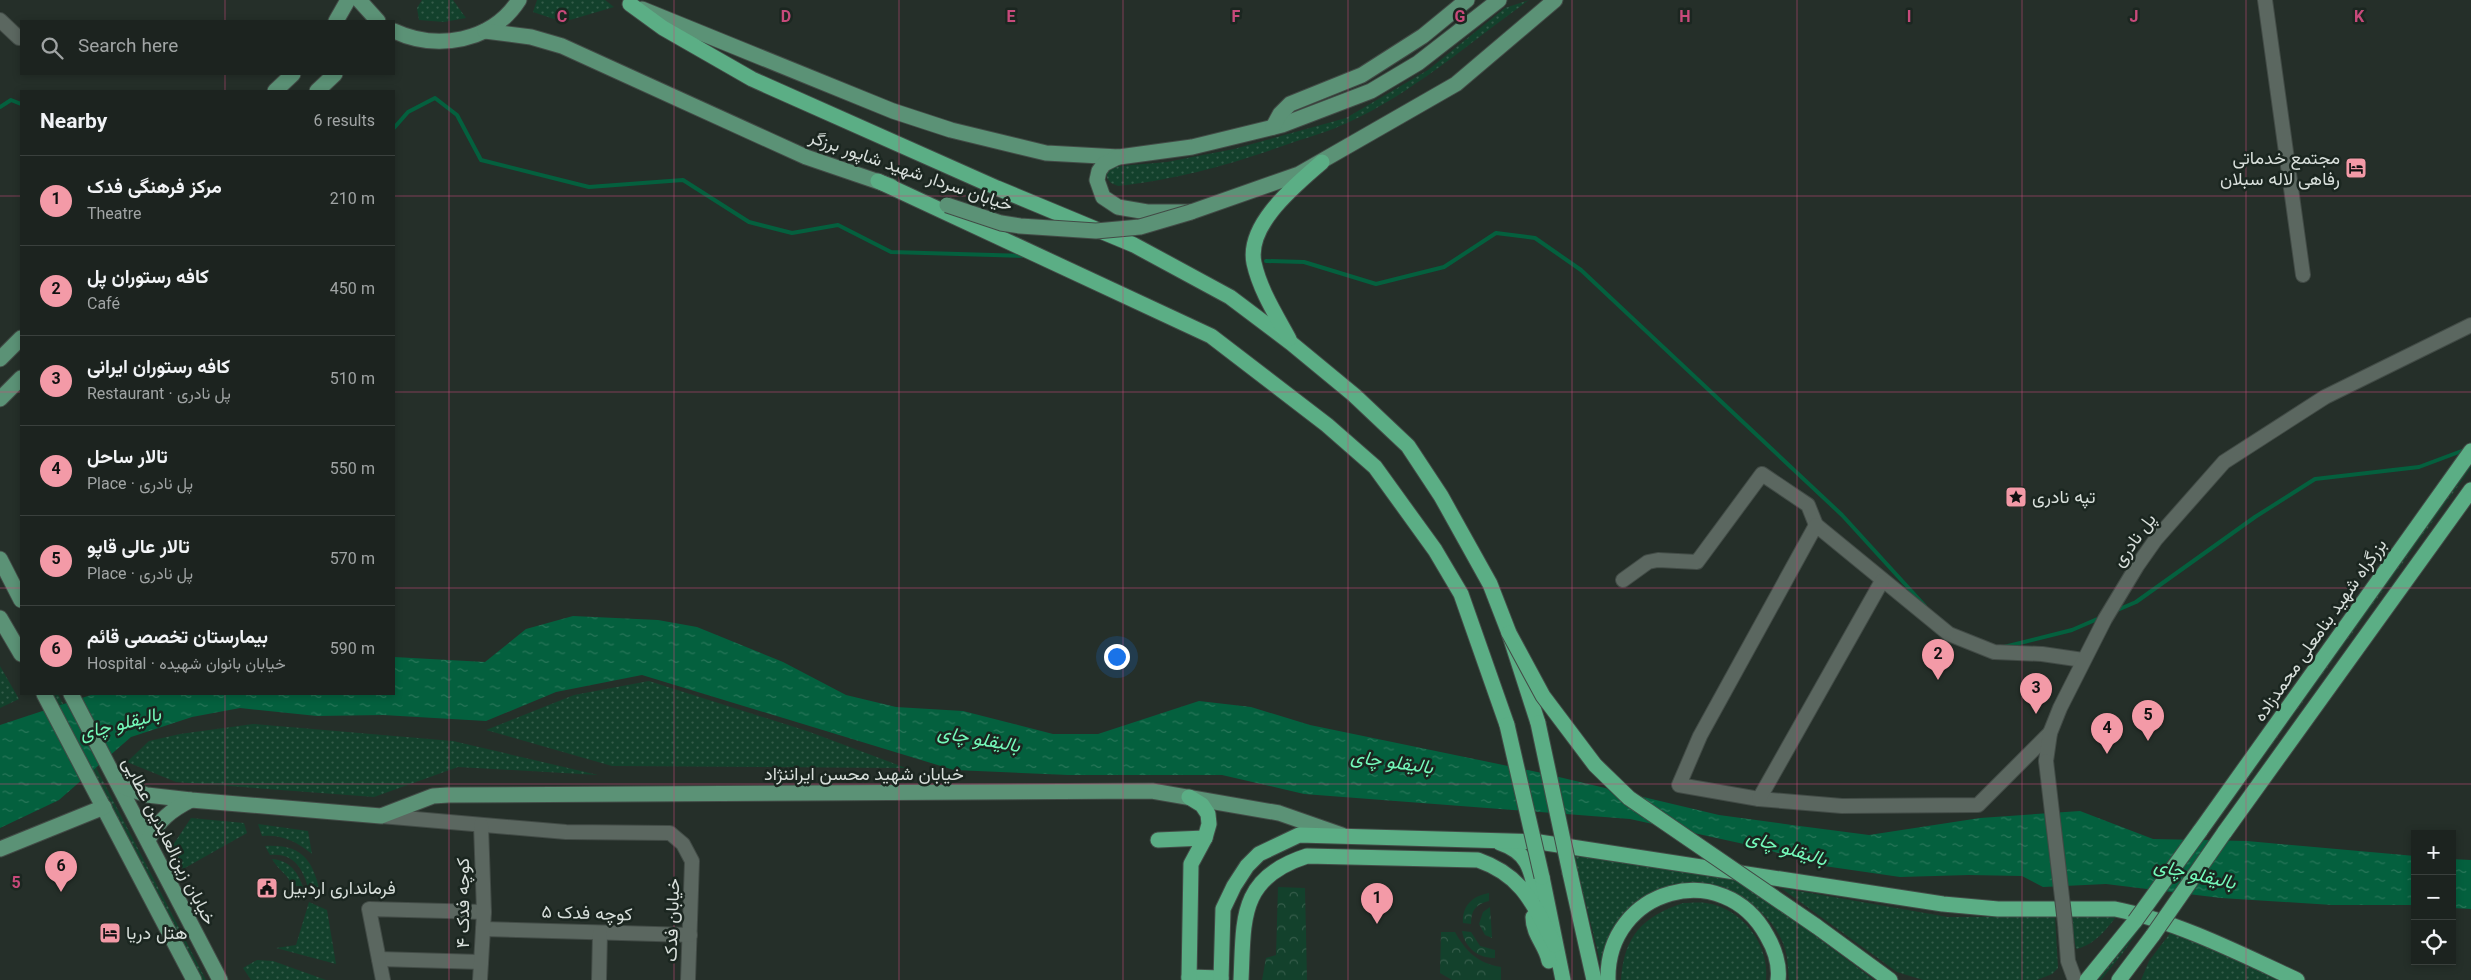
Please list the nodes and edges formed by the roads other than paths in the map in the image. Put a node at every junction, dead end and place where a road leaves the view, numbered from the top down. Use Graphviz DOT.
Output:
graph roads {
  1 [pos="348,0"];
  2 [pos="359,0"];
  3 [pos="519,0"];
  4 [pos="1467,0"];
  5 [pos="1499,0"];
  6 [pos="1555,0"];
  7 [pos="2265,0"];
  8 [pos="627,2"];
  9 [pos="0,20"];
  10 [pos="337,20"];
  11 [pos="377,20"];
  12 [pos="485,31"];
  13 [pos="397,36"];
  14 [pos="19,38"];
  15 [pos="292,75"];
  16 [pos="334,75"];
  17 [pos="276,90"];
  18 [pos="318,90"];
  19 [pos="1273,127"];
  20 [pos="1119,157"];
  21 [pos="1322,162"];
  22 [pos="878,181"];
  23 [pos="1191,212"];
  24 [pos="2303,275"];
  25 [pos="2471,324"];
  26 [pos="20,339"];
  27 [pos="1291,343"];
  28 [pos="0,359"];
  29 [pos="20,379"];
  30 [pos="0,399"];
  31 [pos="2469,453"];
  32 [pos="2471,490"];
  33 [pos="1816,526"];
  34 [pos="0,559"];
  35 [pos="1623,580"];
  36 [pos="1882,581"];
  37 [pos="20,598"];
  38 [pos="0,618"];
  39 [pos="1509,633"];
  40 [pos="20,652"];
  41 [pos="2083,660"];
  42 [pos="72,695"];
  43 [pos="46,697"];
  44 [pos="2050,733"];
  45 [pos="120,786"];
  46 [pos="1189,797"];
  47 [pos="1759,799"];
  48 [pos="191,800"];
  49 [pos="104,807"];
  50 [pos="381,816"];
  51 [pos="481,825"];
  52 [pos="1346,836"];
  53 [pos="1205,838"];
  54 [pos="148,840"];
  55 [pos="1158,840"];
  56 [pos="1492,840"];
  57 [pos="0,849"];
  58 [pos="692,861"];
  59 [pos="484,912"];
  60 [pos="483,929"];
  61 [pos="600,933"];
  62 [pos="690,936"];
  63 [pos="1555,945"];
  64 [pos="379,959"];
  65 [pos="481,962"];
  66 [pos="2125,976"];
  67 [pos="1189,979"];
  68 [pos="1221,979"];
  69 [pos="194,980"];
  70 [pos="220,980"];
  71 [pos="383,980"];
  72 [pos="480,980"];
  73 [pos="599,980"];
  74 [pos="688,980"];
  75 [pos="1241,980"];
  76 [pos="1554,980"];
  77 [pos="1563,980"];
  78 [pos="1594,980"];
  79 [pos="1608,980"];
  80 [pos="1778,980"];
  81 [pos="1890,980"];
  82 [pos="2075,980"];
  83 [pos="2087,980"];
  84 [pos="2297,980"];
  1 -- 10 [label="main road"];
  2 -- 11 [label="main road"];
  3 -- 12 [label="main road"];
  4 -- 19 [label="main road"];
  5 -- 19 [label="main road"];
  6 -- 21 [label="main road, خیابان سردار شهید شاپور برزگر"];
  7 -- 24 [label="street"];
  8 -- 20 [label="main road"];
  8 -- 27 [label="highway"];
  9 -- 14 [label="street"];
  12 -- 13 [label="main road"];
  12 -- 22 [label="main road, خیابان سردار شهید شاپور برزگر"];
  15 -- 17 [label="main road"];
  16 -- 18 [label="main road"];
  19 -- 20 [label="main road"];
  20 -- 23 [label="main road"];
  21 -- 23 [label="main road, خیابان سردار شهید شاپور برزگر"];
  21 -- 27 [label="highway"];
  22 -- 23 [label="main road, خیابان سردار شهید شاپور برزگر, bridge"];
  22 -- 63 [label="highway, bridge"];
  25 -- 41 [label="street, پل نادری"];
  26 -- 28 [label="main road"];
  27 -- 39 [label="highway"];
  29 -- 30 [label="main road"];
  31 -- 83 [label="highway, بزرگراه شهید بنامعلی محمدزاده, bridge"];
  32 -- 66 [label="highway, bridge"];
  33 -- 35 [label="street"];
  33 -- 36 [label="street"];
  33 -- 47 [label="street"];
  34 -- 37 [label="main road"];
  36 -- 41 [label="street"];
  36 -- 47 [label="street"];
  38 -- 40 [label="main road"];
  39 -- 78 [label="highway, bridge"];
  39 -- 81 [label="highway, bridge"];
  41 -- 44 [label="street, پل نادری"];
  42 -- 45 [label="main road, خیابان زین‌العابدین عطایی"];
  43 -- 49 [label="main road"];
  44 -- 47 [label="street"];
  44 -- 82 [label="street, پل نادری, bridge"];
  45 -- 48 [label="main road, خیابان شهید محسن ایراننژاد"];
  45 -- 54 [label="main road, خیابان زین‌العابدین عطایی"];
  46 -- 50 [label="main road, خیابان شهید محسن ایراننژاد"];
  46 -- 52 [label="main road, خیابان شهید محسن ایراننژاد"];
  46 -- 53 [label="highway"];
  48 -- 50 [label="main road, خیابان شهید محسن ایراننژاد"];
  48 -- 54 [label="main road"];
  49 -- 57 [label="main road"];
  49 -- 69 [label="main road"];
  50 -- 51 [label="street, خیابان شهید محسن ایراننژاد"];
  51 -- 58 [label="street, خیابان شهید محسن ایراننژاد"];
  51 -- 59 [label="street, کوچه فدک ۴"];
  52 -- 56 [label="highway"];
  52 -- 68 [label="highway"];
  53 -- 55 [label="highway"];
  53 -- 67 [label="highway"];
  54 -- 70 [label="main road, خیابان زین‌العابدین عطایی"];
  56 -- 76 [label="highway"];
  56 -- 84 [label="highway"];
  58 -- 62 [label="street, خیابان فدک"];
  59 -- 60 [label="street, کوچه فدک ۴"];
  59 -- 64 [label="street"];
  60 -- 61 [label="street, کوچه فدک ۵"];
  60 -- 65 [label="street, کوچه فدک ۴"];
  61 -- 62 [label="street, کوچه فدک ۵"];
  61 -- 73 [label="street"];
  62 -- 74 [label="street, خیابان فدک"];
  63 -- 75 [label="highway"];
  63 -- 77 [label="highway"];
  64 -- 65 [label="street"];
  64 -- 71 [label="street"];
  65 -- 72 [label="street, کوچه فدک ۴"];
  67 -- 68 [label="highway"];
  79 -- 80 [label="highway"];
}
